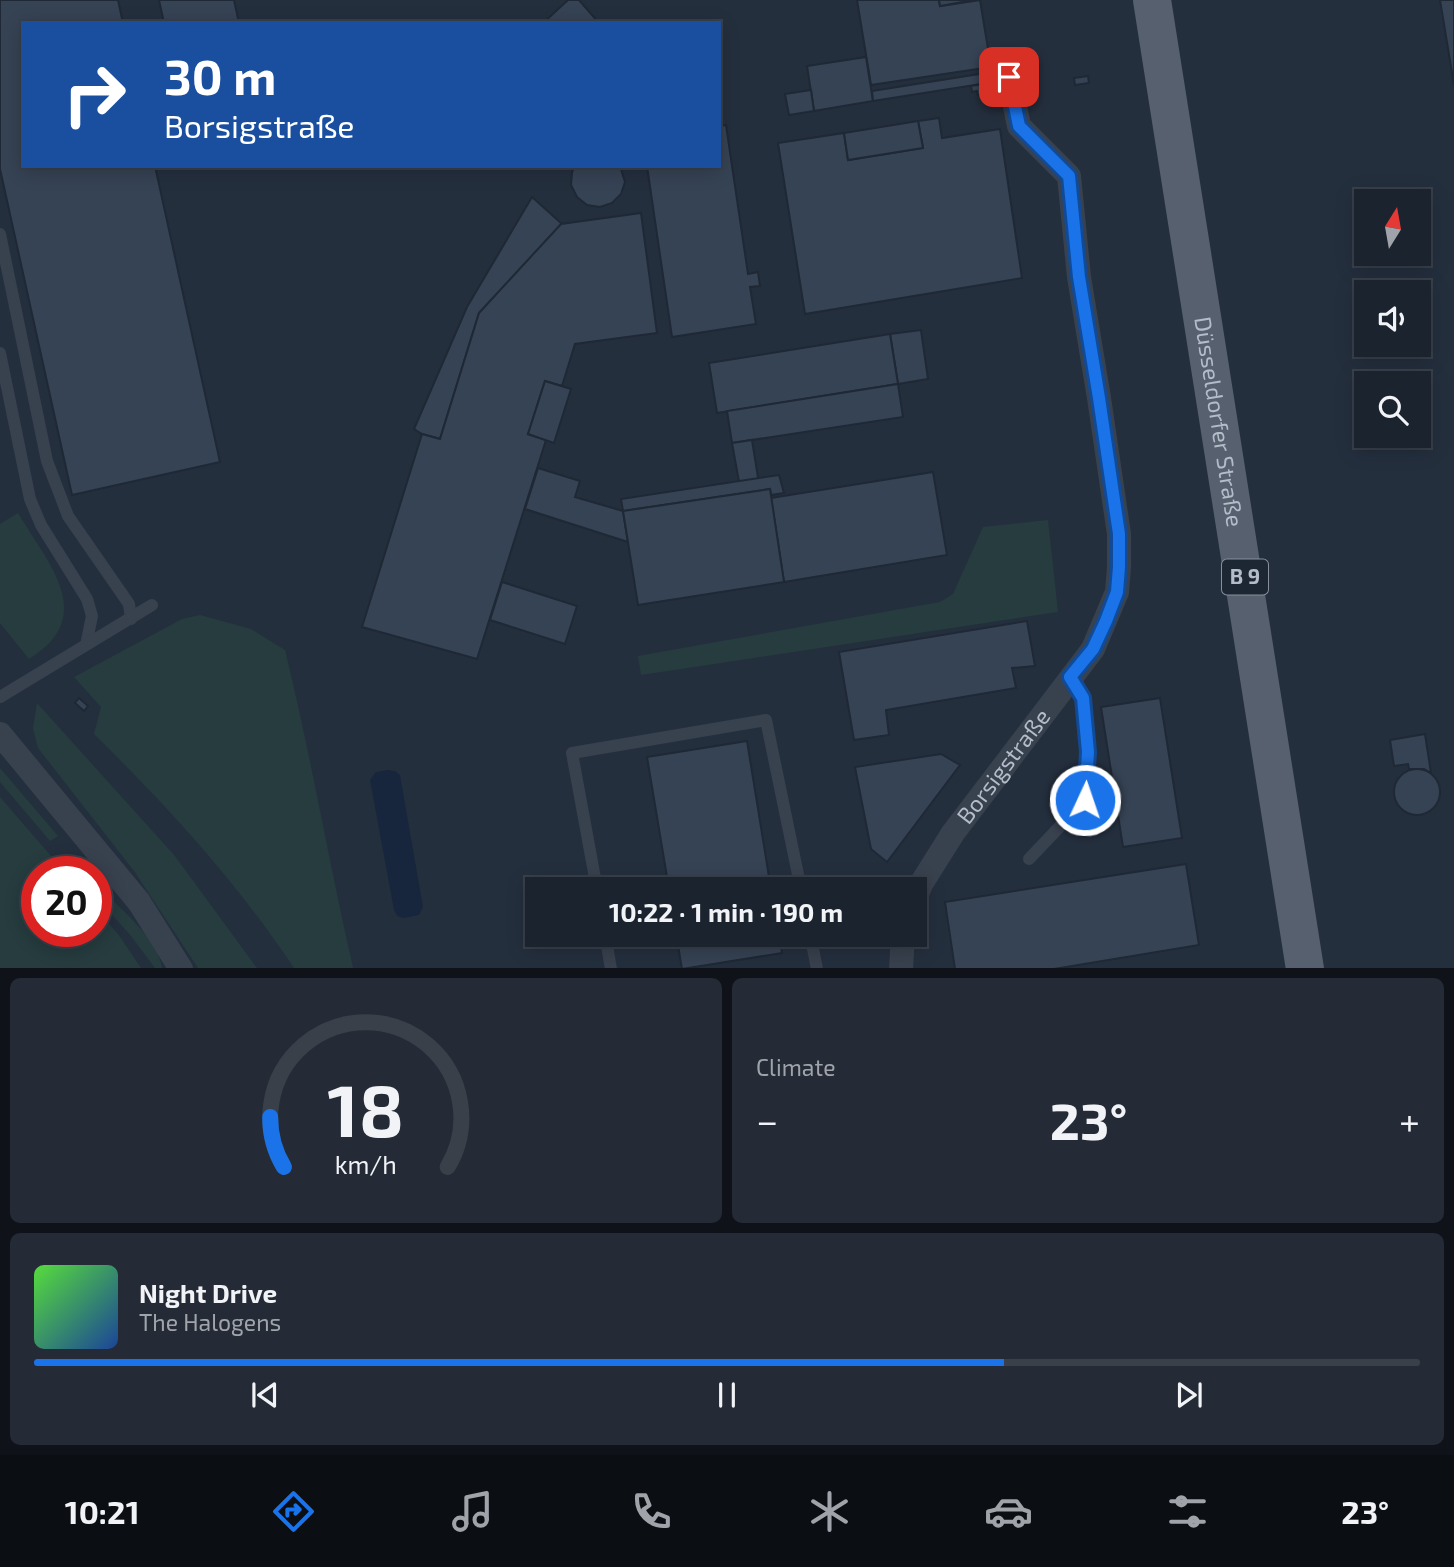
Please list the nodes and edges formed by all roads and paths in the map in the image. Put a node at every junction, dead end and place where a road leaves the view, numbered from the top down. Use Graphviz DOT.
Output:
graph roads {
  1 [pos="1152,0"];
  2 [pos="1009,77"];
  3 [pos="0,234"];
  4 [pos="0,353"];
  5 [pos="152,605"];
  6 [pos="131,620"];
  7 [pos="86,645"];
  8 [pos="1070,677"];
  9 [pos="0,697"];
  10 [pos="0,734"];
  11 [pos="1029,859"];
  12 [pos="595,877"];
  13 [pos="799,877"];
  14 [pos="925,877"];
  15 [pos="607,947"];
  16 [pos="813,947"];
  17 [pos="902,947"];
  18 [pos="181,968"];
  19 [pos="611,968"];
  20 [pos="817,968"];
  21 [pos="901,968"];
  22 [pos="1305,968"];
  1 -- 22 [label="main road, Düsseldorfer Straße / B 9"];
  2 -- 8 [label="street, Borsigstraße"];
  3 -- 6 [label="lane"];
  4 -- 7 [label="lane"];
  5 -- 6 [label="lane"];
  6 -- 7 [label="lane"];
  7 -- 9 [label="lane"];
  8 -- 11 [label="lane"];
  8 -- 14 [label="street, Borsigstraße"];
  10 -- 18 [label="street"];
  12 -- 13 [label="lane"];
  15 -- 19 [label="lane"];
  16 -- 20 [label="lane"];
  17 -- 21 [label="street"];
}
